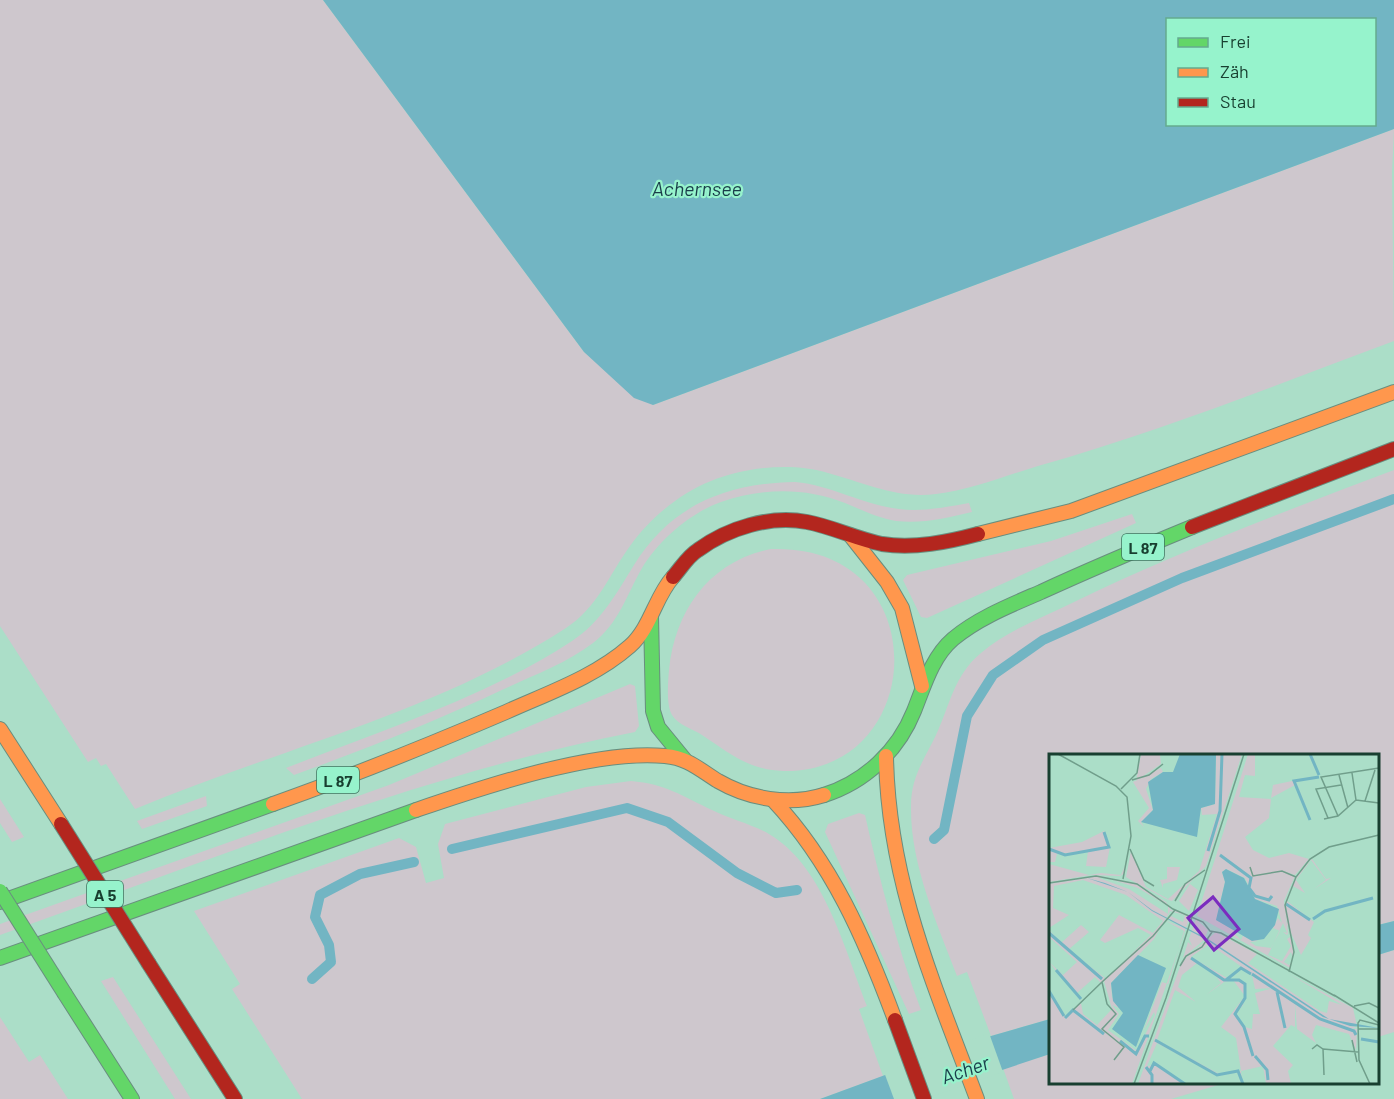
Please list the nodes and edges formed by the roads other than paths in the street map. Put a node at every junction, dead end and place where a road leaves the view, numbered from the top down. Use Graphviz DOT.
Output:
graph roads {
  1 [pos="1394,392"];
  2 [pos="1394,449"];
  3 [pos="850,535"];
  4 [pos="651,616"];
  5 [pos="922,686"];
  6 [pos="0,729"];
  7 [pos="886,756"];
  8 [pos="686,760"];
  9 [pos="773,800"];
  10 [pos="0,891"];
  11 [pos="0,902"];
  12 [pos="0,958"];
  13 [pos="132,1099"];
  14 [pos="235,1099"];
  15 [pos="924,1099"];
  16 [pos="977,1099"];
  1 -- 3 [label="main road"];
  2 -- 5 [label="main road, L 87"];
  3 -- 4 [label="main road"];
  3 -- 5 [label="main road"];
  4 -- 8 [label="main road"];
  4 -- 11 [label="main road, L 87"];
  5 -- 7 [label="main road"];
  6 -- 14 [label="main road, A 5, bridge"];
  7 -- 9 [label="main road"];
  7 -- 16 [label="main road"];
  8 -- 9 [label="main road"];
  8 -- 12 [label="main road"];
  9 -- 15 [label="main road"];
  10 -- 13 [label="main road, bridge"];
}
